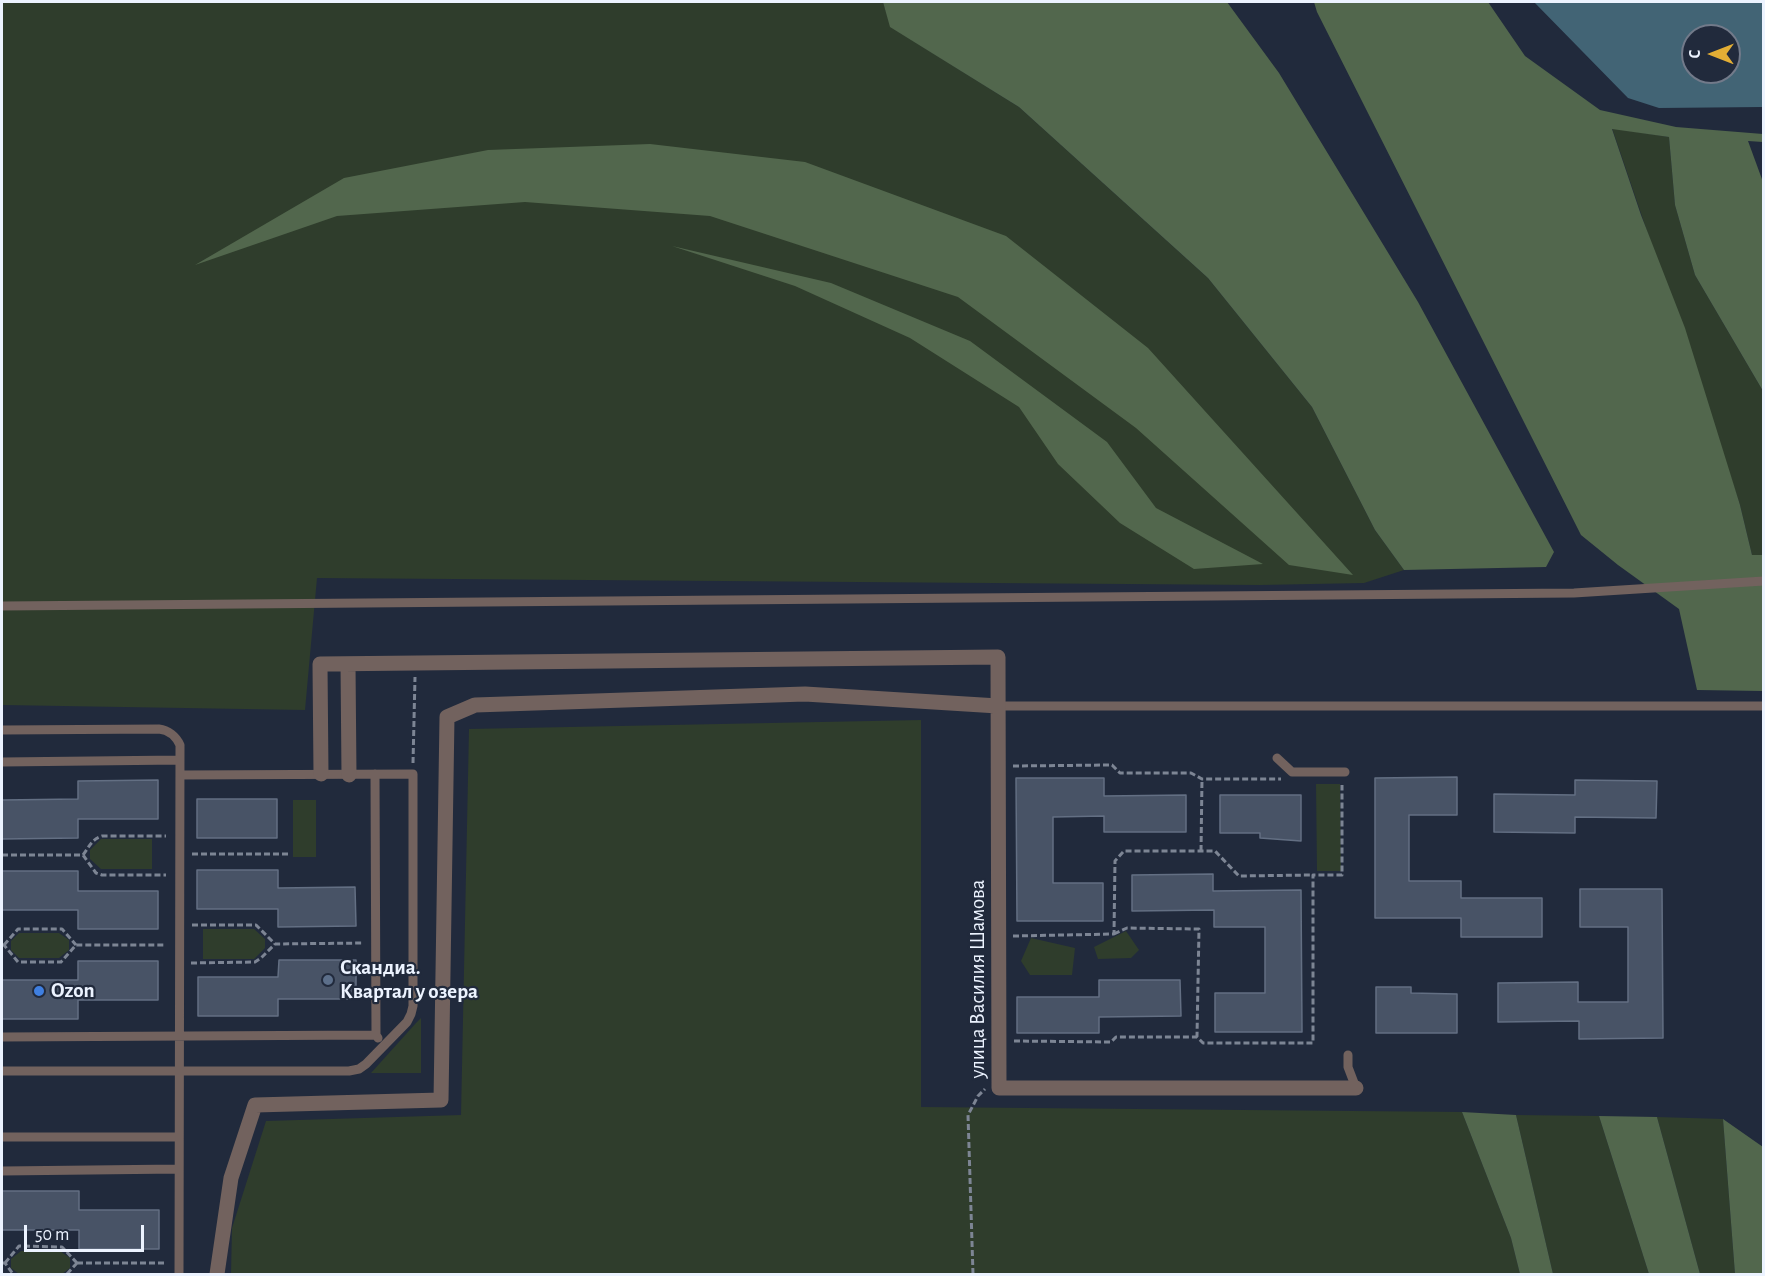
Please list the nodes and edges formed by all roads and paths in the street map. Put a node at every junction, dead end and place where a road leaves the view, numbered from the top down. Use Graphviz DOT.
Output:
graph roads {
  1 [pos="1764,581"];
  2 [pos="2,606"];
  3 [pos="348,664"];
  4 [pos="998,706"];
  5 [pos="1764,706"];
  6 [pos="2,730"];
  7 [pos="1277,758"];
  8 [pos="180,760"];
  9 [pos="2,762"];
  10 [pos="1011,766"];
  11 [pos="321,774"];
  12 [pos="375,774"];
  13 [pos="180,775"];
  14 [pos="349,775"];
  15 [pos="1344,775"];
  16 [pos="1202,779"];
  17 [pos="1284,779"];
  18 [pos="166,836"];
  19 [pos="1202,851"];
  20 [pos="188,854"];
  21 [pos="288,854"];
  22 [pos="2,855"];
  23 [pos="83,855"];
  24 [pos="166,875"];
  25 [pos="1313,875"];
  26 [pos="188,925"];
  27 [pos="1114,934"];
  28 [pos="1009,936"];
  29 [pos="369,943"];
  30 [pos="275,944"];
  31 [pos="3,945"];
  32 [pos="76,945"];
  33 [pos="166,945"];
  34 [pos="188,963"];
  35 [pos="376,1035"];
  36 [pos="2,1037"];
  37 [pos="179,1037"];
  38 [pos="1197,1037"];
  39 [pos="1011,1041"];
  40 [pos="384,1046"];
  41 [pos="1348,1055"];
  42 [pos="2,1071"];
  43 [pos="179,1071"];
  44 [pos="990,1085"];
  45 [pos="1356,1088"];
  46 [pos="2,1137"];
  47 [pos="179,1137"];
  48 [pos="179,1169"];
  49 [pos="2,1170"];
  50 [pos="3,1263"];
  51 [pos="76,1263"];
  52 [pos="167,1263"];
  53 [pos="13,1275"];
  54 [pos="68,1275"];
  55 [pos="179,1275"];
  56 [pos="217,1275"];
  57 [pos="973,1275"];
  1 -- 2 [label="lane"];
  3 -- 4 [label="street, улица Василия Шамова"];
  3 -- 11 [label="street"];
  3 -- 14 [label="street"];
  4 -- 5 [label="lane"];
  4 -- 45 [label="street, улица Василия Шамова"];
  4 -- 56 [label="street"];
  6 -- 8 [label="lane"];
  7 -- 15 [label="lane"];
  8 -- 9 [label="lane"];
  8 -- 13 [label="lane"];
  10 -- 16 [label="path"];
  11 -- 13 [label="lane"];
  11 -- 14 [label="lane"];
  12 -- 14 [label="lane"];
  12 -- 35 [label="lane"];
  12 -- 40 [label="lane"];
  13 -- 37 [label="lane"];
  15 -- 25 [label="path"];
  16 -- 17 [label="path"];
  16 -- 19 [label="path"];
  18 -- 23 [label="path"];
  19 -- 25 [label="path"];
  19 -- 27 [label="path"];
  20 -- 21 [label="path"];
  22 -- 23 [label="path"];
  23 -- 24 [label="path"];
  25 -- 38 [label="path"];
  26 -- 30 [label="path"];
  27 -- 28 [label="path"];
  27 -- 38 [label="path"];
  29 -- 30 [label="path"];
  30 -- 34 [label="path"];
  31 -- 32 [label="path"];
  31 -- 32 [label="path"];
  32 -- 33 [label="path"];
  35 -- 37 [label="lane"];
  35 -- 40 [label="lane"];
  36 -- 37 [label="lane"];
  37 -- 43 [label="lane"];
  38 -- 39 [label="path"];
  40 -- 43 [label="lane"];
  41 -- 45 [label="lane"];
  42 -- 43 [label="lane"];
  43 -- 47 [label="lane"];
  44 -- 57 [label="path"];
  46 -- 47 [label="lane"];
  47 -- 48 [label="lane"];
  48 -- 49 [label="lane"];
  48 -- 55 [label="lane"];
  50 -- 51 [label="path"];
  50 -- 53 [label="path"];
  51 -- 52 [label="path"];
  51 -- 54 [label="path"];
}
